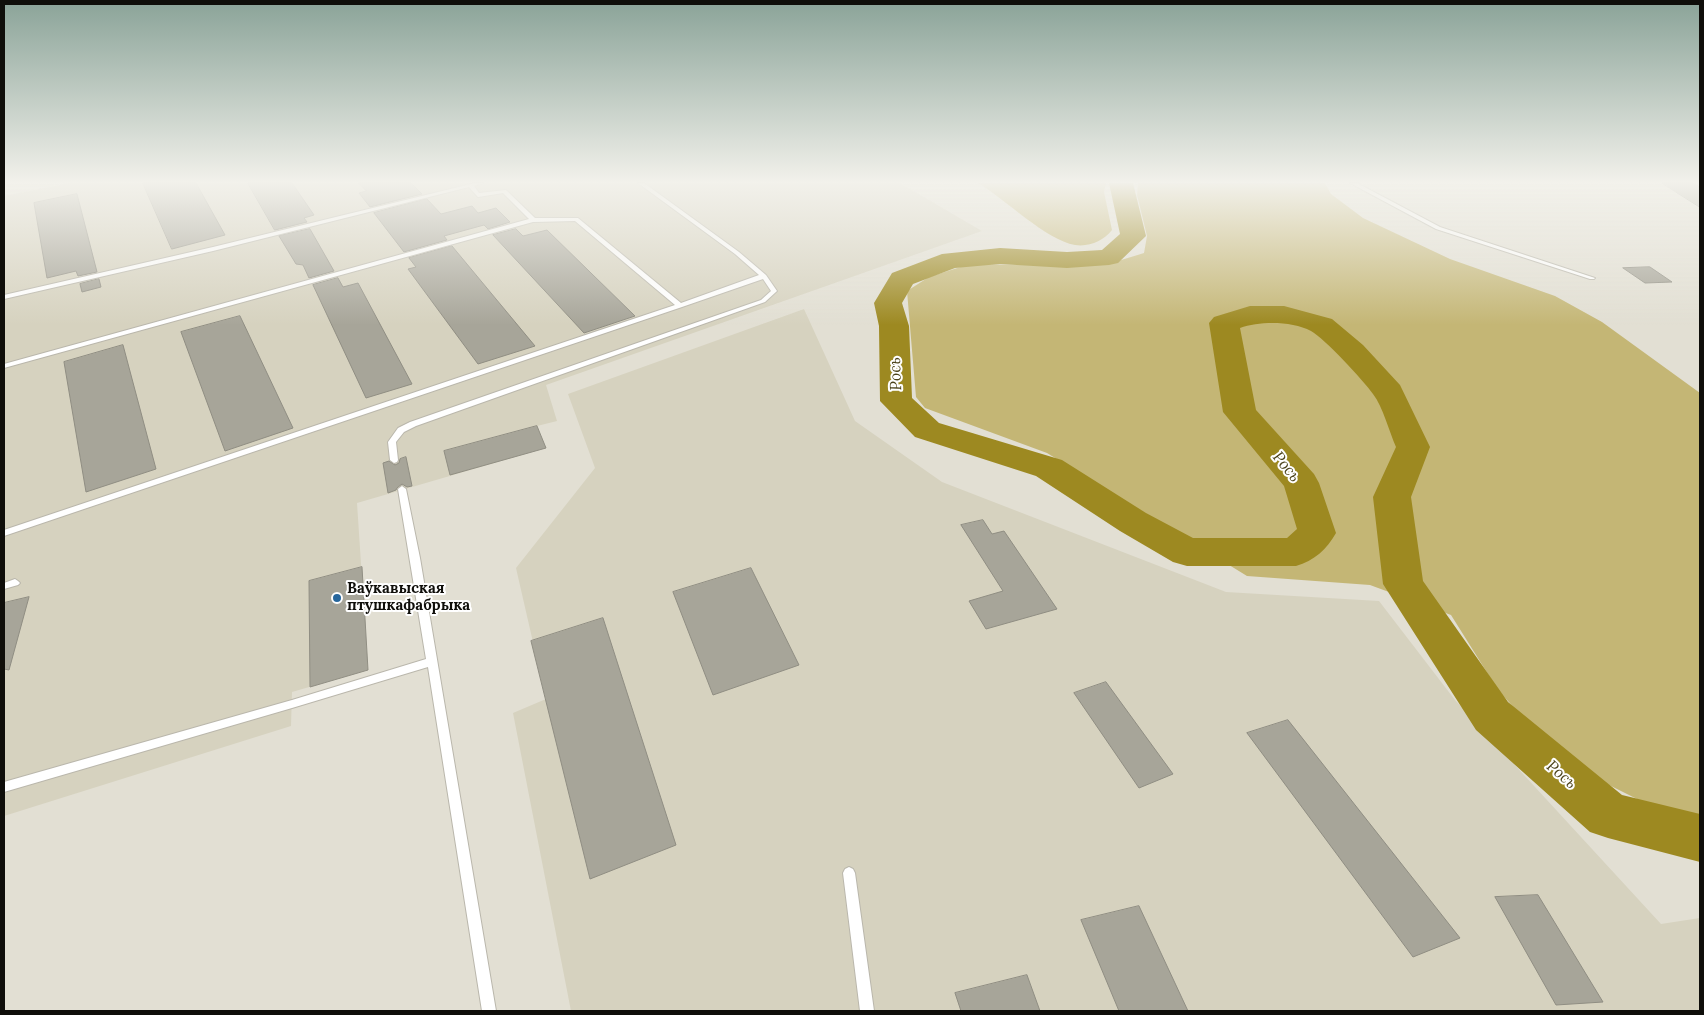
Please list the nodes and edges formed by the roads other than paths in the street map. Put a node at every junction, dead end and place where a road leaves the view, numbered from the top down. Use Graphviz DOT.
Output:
graph roads {
  1 [pos="288,230"];
  2 [pos="495,230"];
  3 [pos="590,230"];
  4 [pos="706,230"];
  5 [pos="1445,230"];
  6 [pos="764,276"];
  7 [pos="1592,278"];
  8 [pos="4,297"];
  9 [pos="680,306"];
  10 [pos="4,366"];
  11 [pos="394,460"];
  12 [pos="402,489"];
  13 [pos="4,533"];
  14 [pos="15,583"];
  15 [pos="4,586"];
  16 [pos="432,661"];
  17 [pos="4,787"];
  18 [pos="848,873"];
  19 [pos="489,1011"];
  20 [pos="867,1011"];
  1 -- 8 [label="lane"];
  2 -- 10 [label="lane"];
  3 -- 9 [label="lane"];
  4 -- 6 [label="lane"];
  5 -- 7 [label="lane"];
  6 -- 9 [label="lane"];
  6 -- 11 [label="lane"];
  9 -- 13 [label="lane"];
  12 -- 16 [label="lane"];
  14 -- 15 [label="lane"];
  16 -- 17 [label="lane"];
  16 -- 19 [label="lane"];
  18 -- 20 [label="lane"];
}
